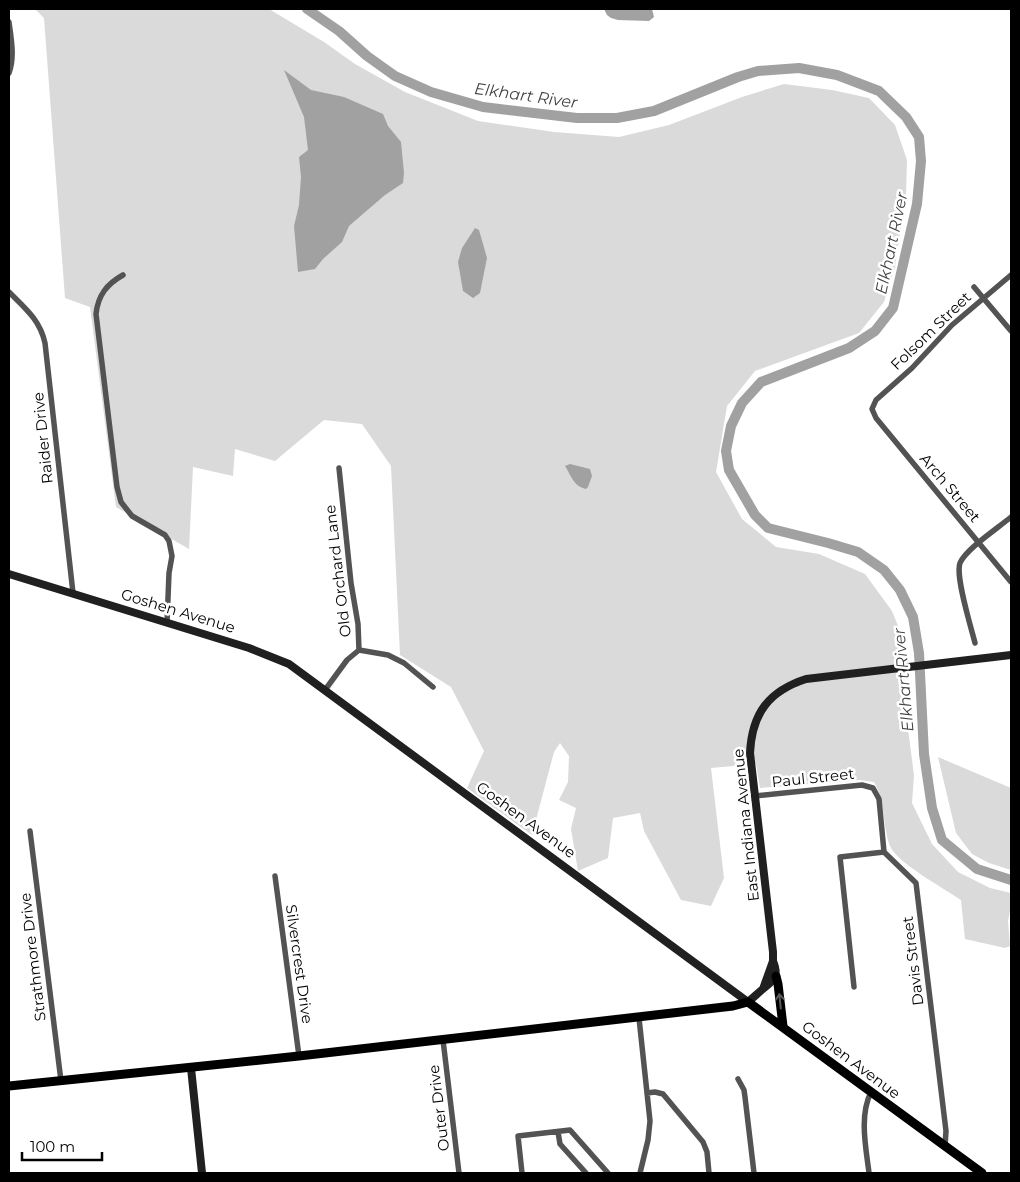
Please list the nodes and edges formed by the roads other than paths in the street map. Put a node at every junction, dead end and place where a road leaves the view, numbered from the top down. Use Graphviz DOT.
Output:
graph roads {
  1 [pos="9,22"];
  2 [pos="9,73"];
  3 [pos="1011,274"];
  4 [pos="123,275"];
  5 [pos="974,287"];
  6 [pos="9,292"];
  7 [pos="984,298"];
  8 [pos="1011,331"];
  9 [pos="872,409"];
  10 [pos="339,468"];
  11 [pos="1011,517"];
  12 [pos="979,543"];
  13 [pos="9,574"];
  14 [pos="1011,582"];
  15 [pos="73,594"];
  16 [pos="167,623"];
  17 [pos="975,643"];
  18 [pos="359,650"];
  19 [pos="1011,655"];
  20 [pos="433,686"];
  21 [pos="326,690"];
  22 [pos="755,796"];
  23 [pos="30,831"];
  24 [pos="884,852"];
  25 [pos="275,876"];
  26 [pos="773,961"];
  27 [pos="776,976"];
  28 [pos="854,987"];
  29 [pos="763,989"];
  30 [pos="748,1002"];
  31 [pos="639,1018"];
  32 [pos="783,1026"];
  33 [pos="443,1040"];
  34 [pos="299,1056"];
  35 [pos="190,1068"];
  36 [pos="738,1079"];
  37 [pos="61,1081"];
  38 [pos="9,1086"];
  39 [pos="872,1092"];
  40 [pos="647,1093"];
  41 [pos="558,1132"];
  42 [pos="945,1146"];
  43 [pos="202,1173"];
  44 [pos="459,1173"];
  45 [pos="522,1173"];
  46 [pos="586,1173"];
  47 [pos="608,1173"];
  48 [pos="640,1173"];
  49 [pos="709,1173"];
  50 [pos="754,1173"];
  51 [pos="869,1173"];
  52 [pos="982,1173"];
  1 -- 2 [label="street"];
  3 -- 7 [label="street, Folsom Street"];
  4 -- 16 [label="street"];
  5 -- 7 [label="street"];
  6 -- 15 [label="street, Raider Drive"];
  7 -- 8 [label="street"];
  7 -- 9 [label="street, Folsom Street"];
  9 -- 12 [label="street, Arch Street"];
  10 -- 18 [label="street, Old Orchard Lane"];
  11 -- 12 [label="street"];
  12 -- 14 [label="street, Arch Street"];
  12 -- 17 [label="street"];
  13 -- 15 [label="street, Goshen Avenue"];
  15 -- 16 [label="street, Goshen Avenue"];
  16 -- 21 [label="street, Goshen Avenue"];
  18 -- 20 [label="street"];
  18 -- 21 [label="street, Old Orchard Lane"];
  19 -- 22 [label="street, East Indiana Avenue"];
  21 -- 30 [label="street, Goshen Avenue"];
  22 -- 24 [label="street, Paul Street"];
  22 -- 26 [label="street, East Indiana Avenue"];
  23 -- 37 [label="street, Strathmore Drive"];
  24 -- 28 [label="street"];
  24 -- 42 [label="street, Davis Street"];
  25 -- 34 [label="street, Silvercrest Drive"];
  26 -- 27 [label="street, East Indiana Avenue"];
  26 -- 29 [label="street, East Indiana Avenue"];
  27 -- 29 [label="street, East Indiana Avenue"];
  32 -- 27 [label="main road, one-way"];
  29 -- 30 [label="street, East Indiana Avenue"];
  30 -- 31 [label="main road"];
  30 -- 32 [label="main road, Goshen Avenue"];
  31 -- 33 [label="main road"];
  31 -- 40 [label="street"];
  32 -- 39 [label="main road, Goshen Avenue"];
  33 -- 34 [label="main road"];
  33 -- 44 [label="street, Outer Drive"];
  34 -- 35 [label="main road"];
  35 -- 37 [label="main road"];
  35 -- 43 [label="street"];
  36 -- 50 [label="street"];
  37 -- 38 [label="main road"];
  39 -- 42 [label="main road, Goshen Avenue"];
  39 -- 51 [label="street"];
  40 -- 48 [label="street"];
  40 -- 49 [label="street"];
  41 -- 45 [label="street"];
  41 -- 46 [label="street"];
  41 -- 47 [label="street"];
  42 -- 52 [label="main road, Goshen Avenue"];
}
